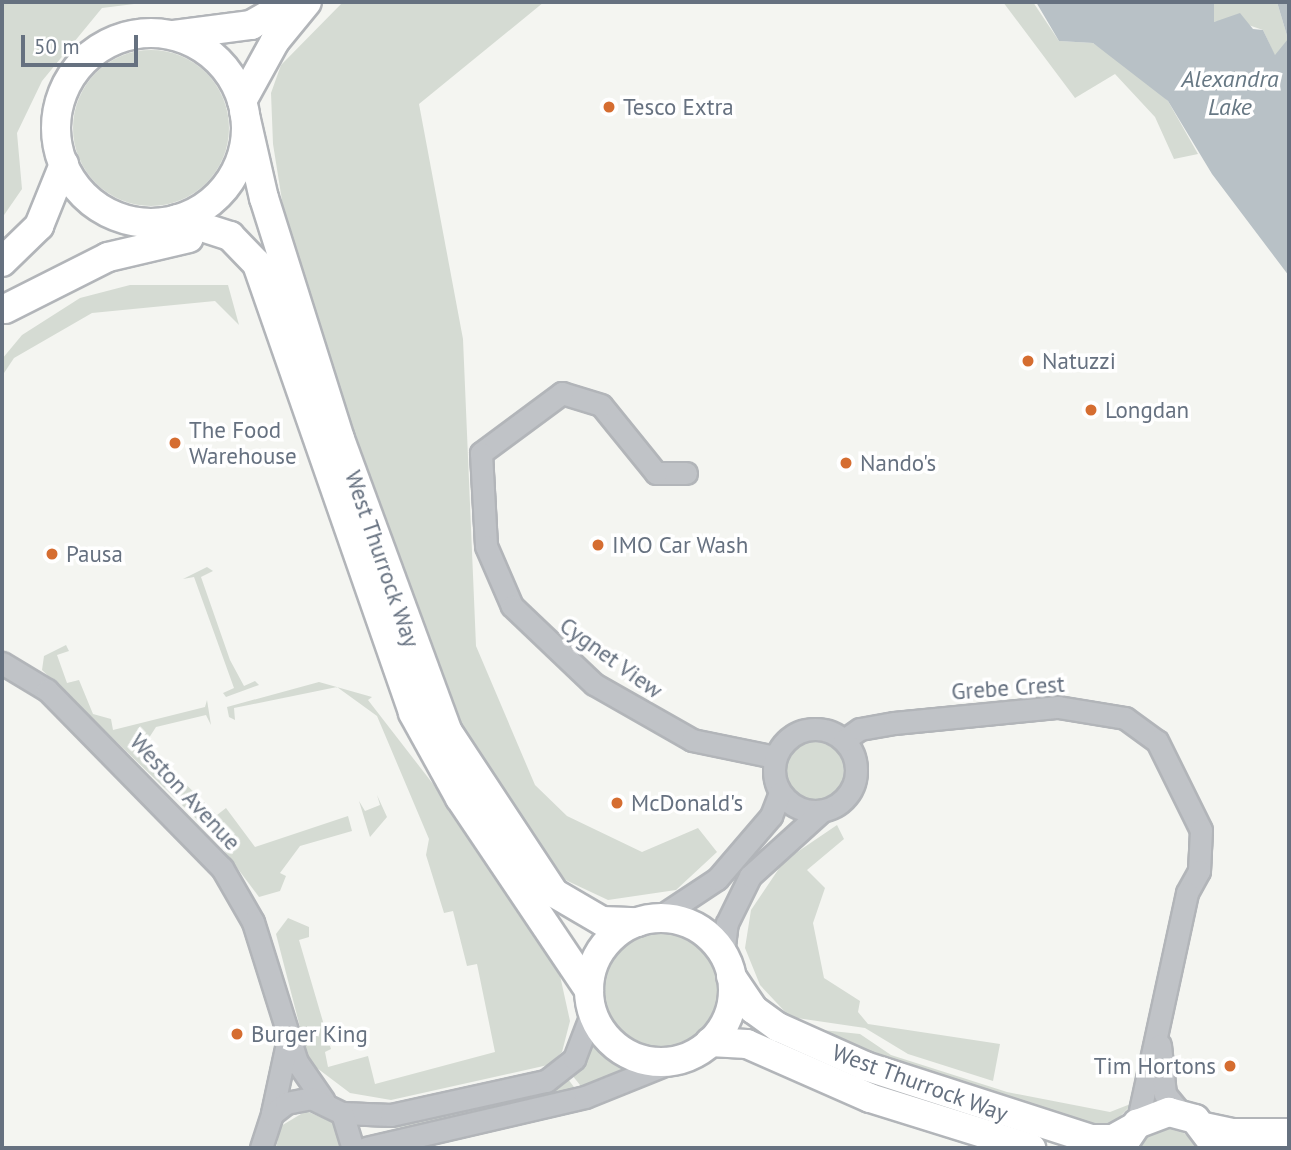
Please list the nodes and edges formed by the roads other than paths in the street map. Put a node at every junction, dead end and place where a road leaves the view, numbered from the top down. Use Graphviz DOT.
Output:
graph roads {
  1 [pos="291,2"];
  2 [pos="307,2"];
  3 [pos="171,36"];
  4 [pos="243,106"];
  5 [pos="64,164"];
  6 [pos="172,220"];
  7 [pos="2,262"];
  8 [pos="270,294"];
  9 [pos="3,311"];
  10 [pos="686,473"];
  11 [pos="2,663"];
  12 [pos="844,740"];
  13 [pos="775,757"];
  14 [pos="780,793"];
  15 [pos="823,810"];
  16 [pos="648,920"];
  17 [pos="727,965"];
  18 [pos="590,1001"];
  19 [pos="1158,1033"];
  20 [pos="288,1037"];
  21 [pos="710,1042"];
  22 [pos="679,1059"];
  23 [pos="324,1101"];
  24 [pos="342,1113"];
  25 [pos="272,1114"];
  26 [pos="1201,1130"];
  27 [pos="1289,1133"];
  28 [pos="1130,1134"];
  29 [pos="261,1148"];
  30 [pos="353,1148"];
  31 [pos="366,1148"];
  32 [pos="1031,1148"];
  1 -- 3 [label="main road"];
  2 -- 4 [label="main road"];
  3 -- 4 [label="main road"];
  3 -- 5 [label="main road"];
  4 -- 6 [label="main road"];
  4 -- 16 [label="main road, West Thurrock Way"];
  5 -- 6 [label="main road"];
  5 -- 7 [label="main road"];
  6 -- 8 [label="main road, West Thurrock Way"];
  6 -- 9 [label="main road"];
  8 -- 9 [label="main road"];
  8 -- 18 [label="main road, West Thurrock Way"];
  10 -- 13 [label="street, Cygnet View"];
  11 -- 20 [label="street, Weston Avenue"];
  12 -- 13 [label="street"];
  12 -- 15 [label="street"];
  12 -- 19 [label="street, Grebe Crest"];
  13 -- 14 [label="street"];
  14 -- 15 [label="street"];
  14 -- 16 [label="street"];
  15 -- 17 [label="street"];
  16 -- 17 [label="main road"];
  16 -- 18 [label="main road"];
  17 -- 21 [label="main road"];
  17 -- 28 [label="main road, West Thurrock Way"];
  18 -- 22 [label="main road"];
  18 -- 24 [label="street"];
  19 -- 26 [label="street, Grebe Crest"];
  19 -- 28 [label="street, Grebe Crest"];
  20 -- 23 [label="street, Weston Avenue"];
  20 -- 25 [label="street, Weston Avenue"];
  21 -- 22 [label="main road"];
  21 -- 32 [label="main road, West Thurrock Way"];
  22 -- 31 [label="street"];
  23 -- 24 [label="street"];
  23 -- 25 [label="street"];
  24 -- 30 [label="street"];
  25 -- 29 [label="street, Weston Avenue"];
  26 -- 27 [label="main road"];
  26 -- 28 [label="main road, West Thurrock Way"];
}
